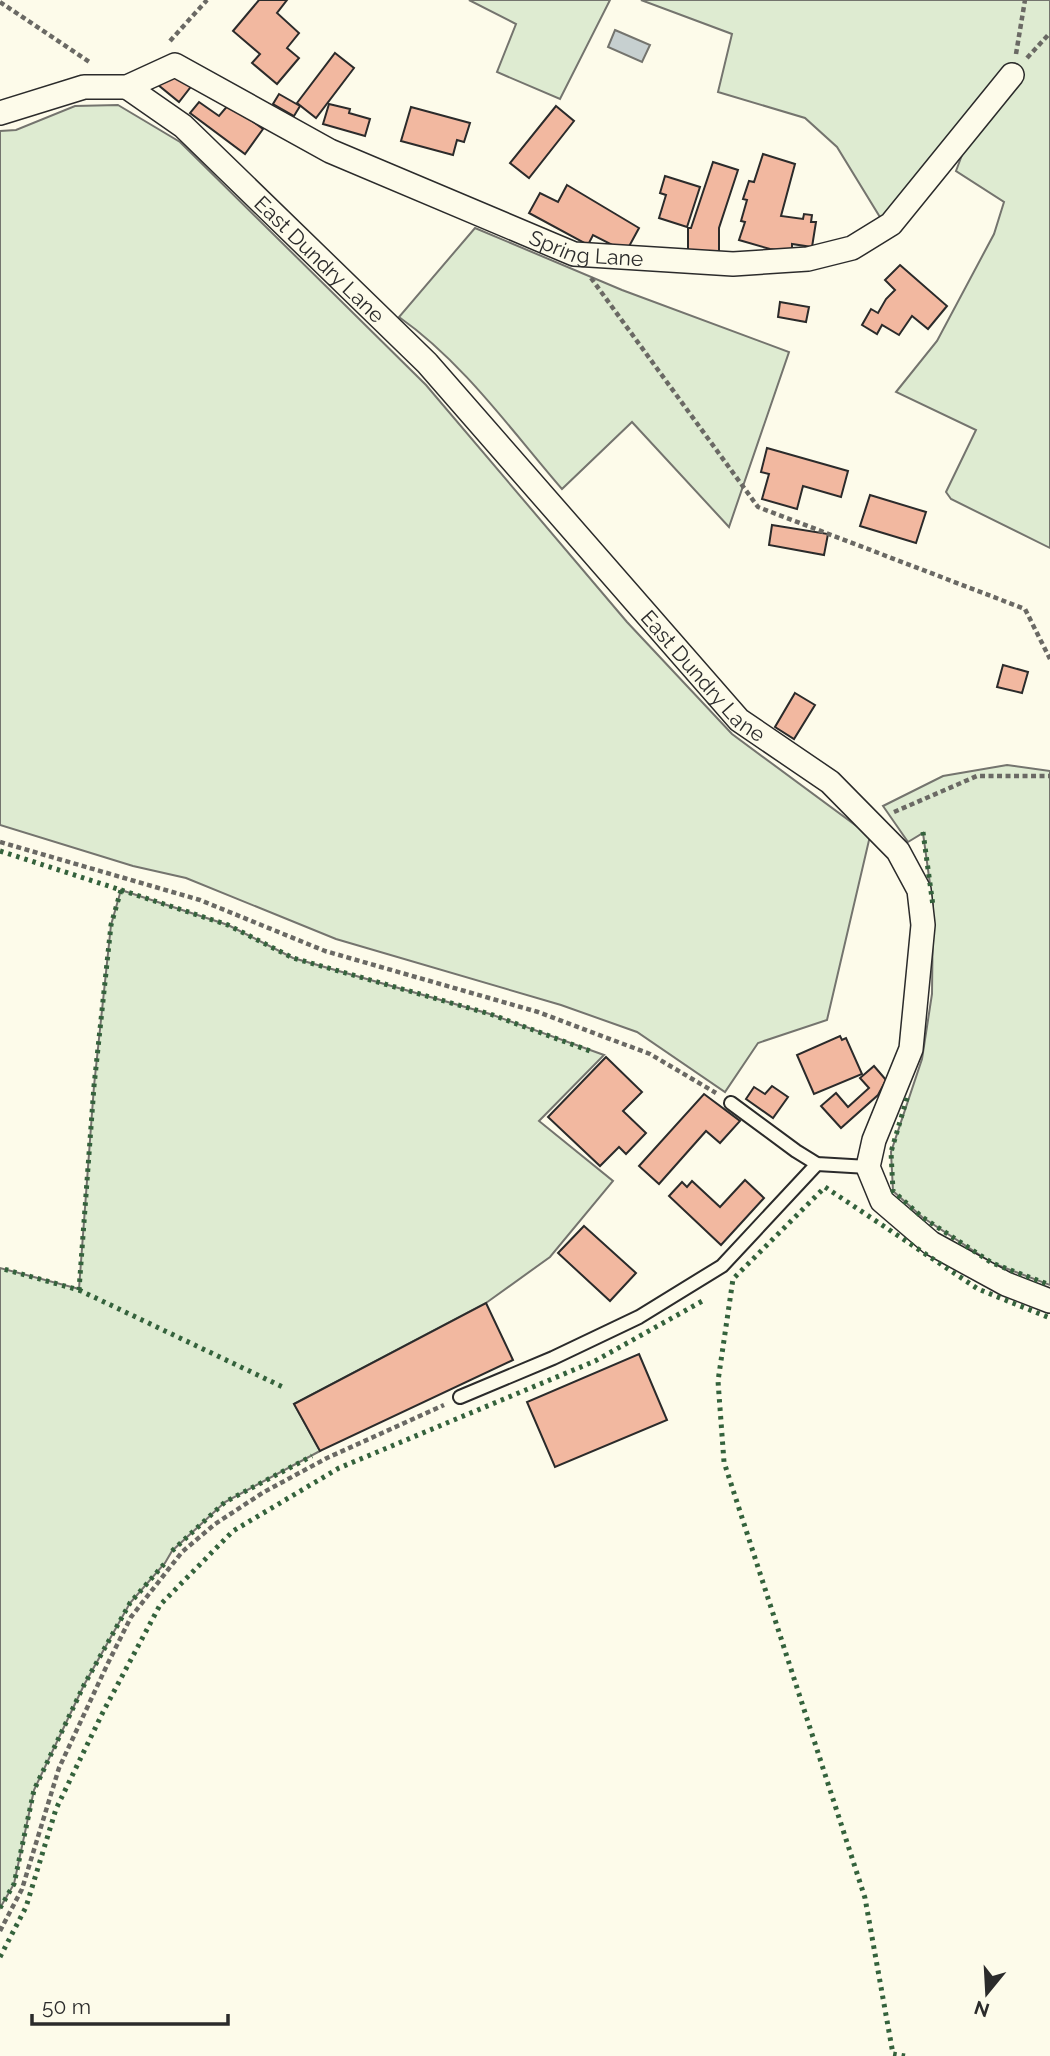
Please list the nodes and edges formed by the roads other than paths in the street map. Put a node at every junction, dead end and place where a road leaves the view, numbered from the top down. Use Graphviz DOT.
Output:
graph roads {
  1 [pos="1012,75"];
  2 [pos="127,87"];
  3 [pos="0,113"];
  4 [pos="731,1103"];
  5 [pos="817,1164"];
  6 [pos="868,1167"];
  7 [pos="1050,1301"];
  8 [pos="460,1397"];
  1 -- 2 [label="street, Spring Lane"];
  2 -- 3 [label="street"];
  2 -- 6 [label="street, East Dundry Lane"];
  4 -- 5 [label="lane"];
  5 -- 6 [label="lane"];
  5 -- 8 [label="lane"];
  6 -- 7 [label="street"];
}
